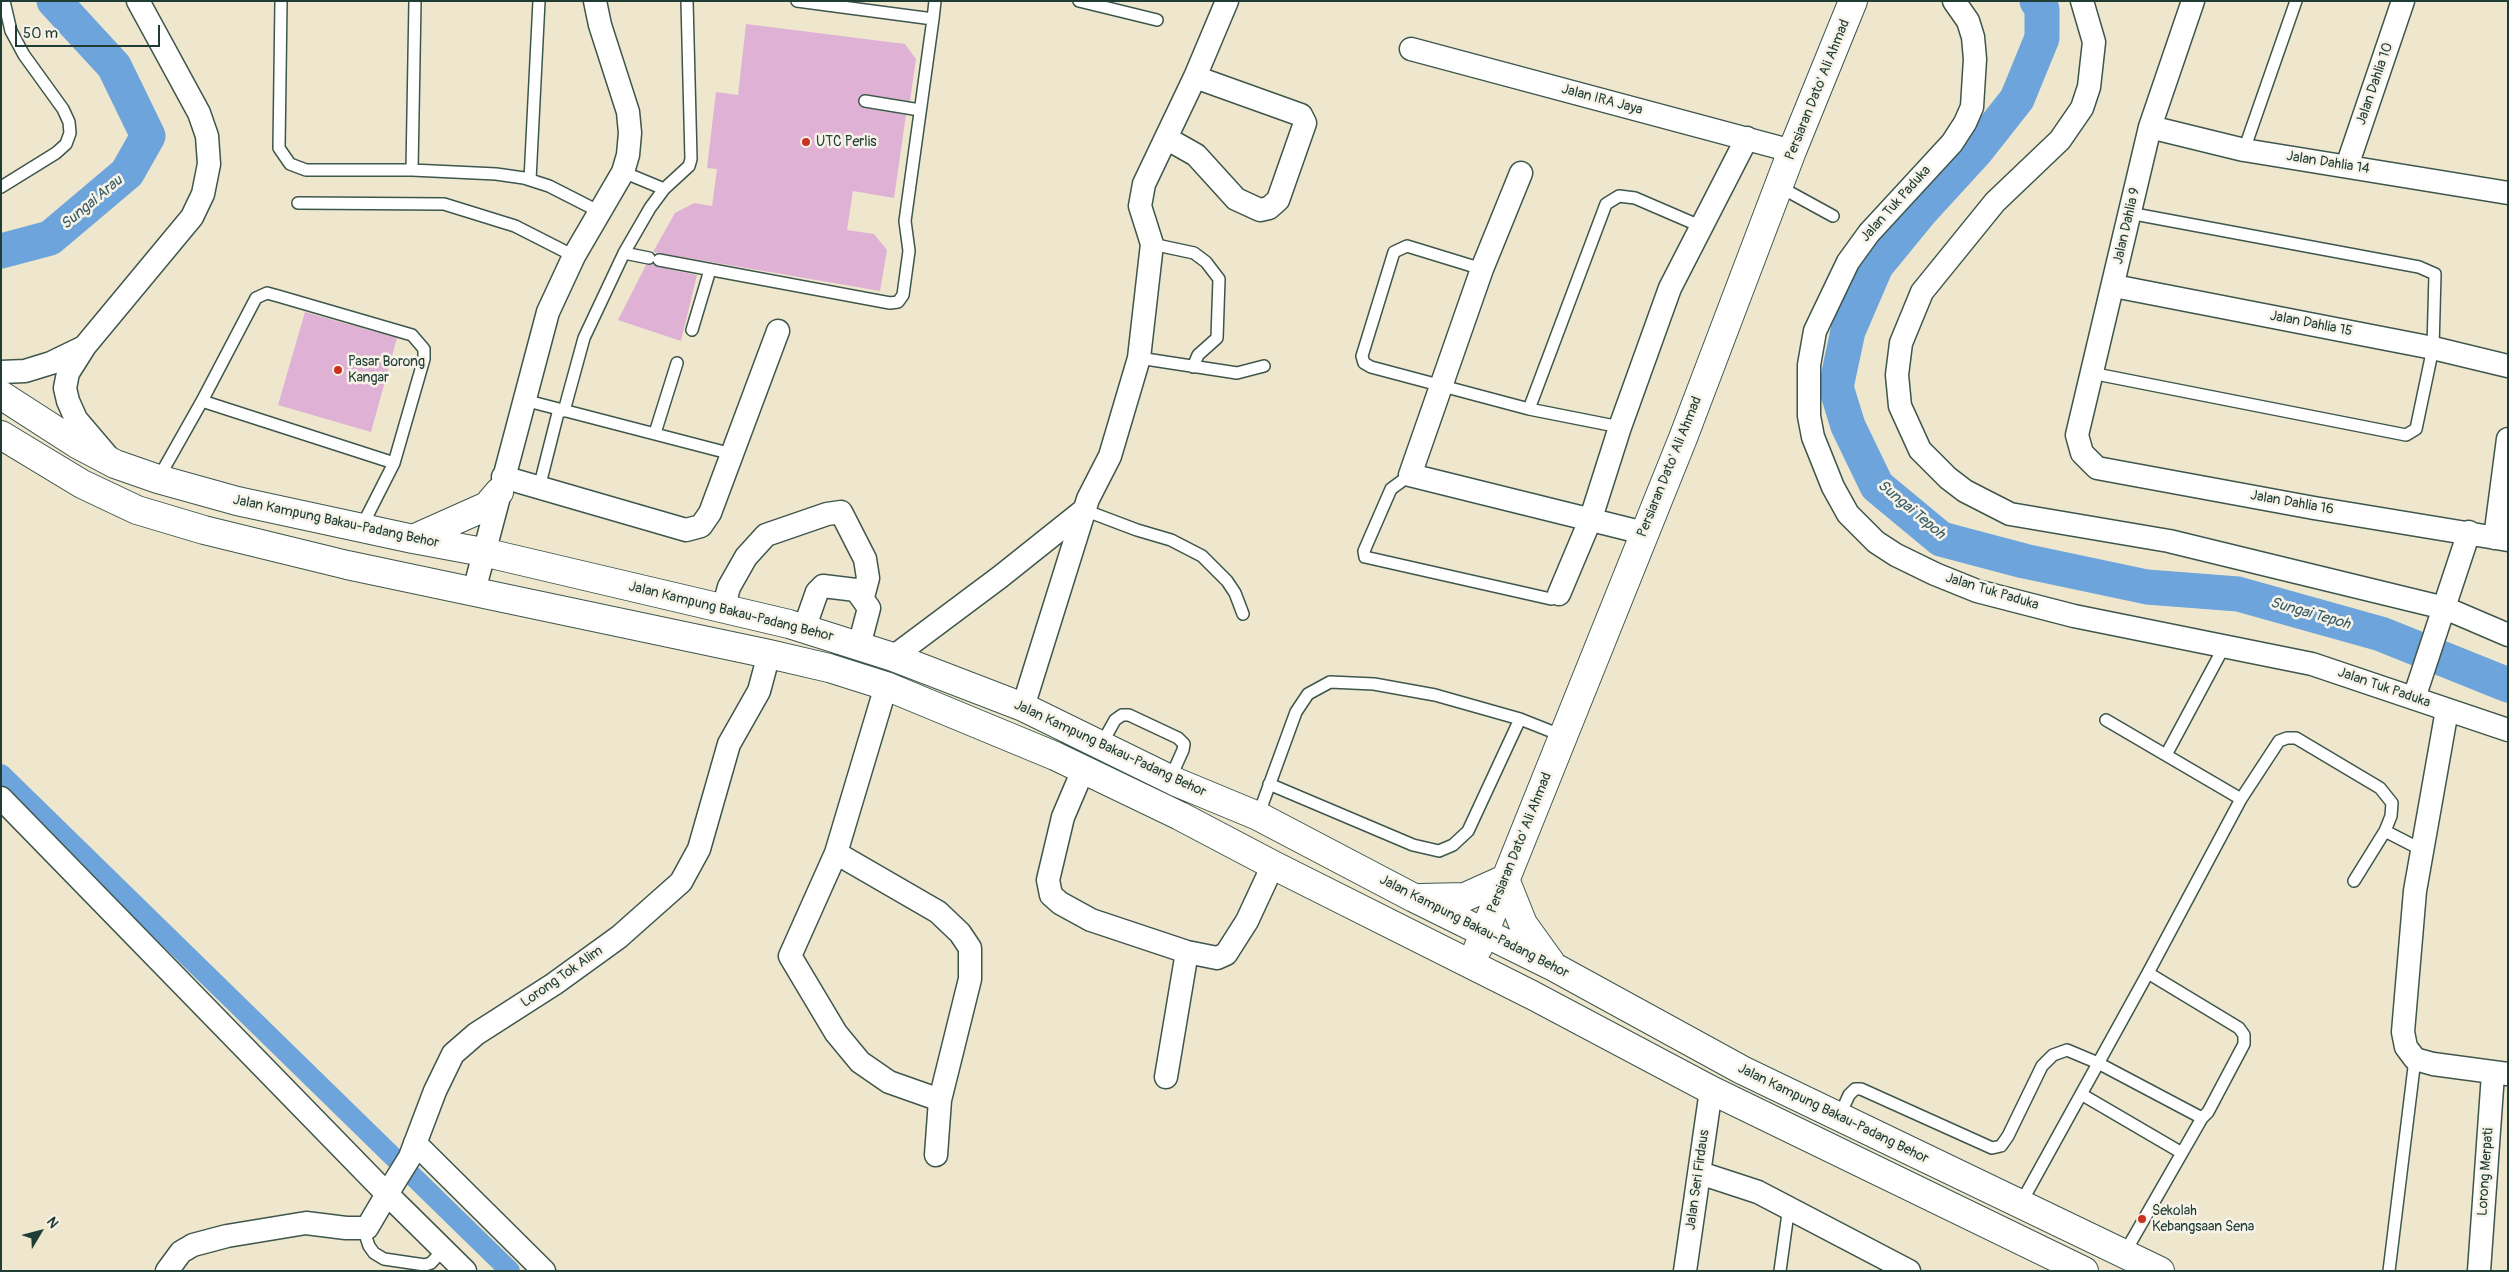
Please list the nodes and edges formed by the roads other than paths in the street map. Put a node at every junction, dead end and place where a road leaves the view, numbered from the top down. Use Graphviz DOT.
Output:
graph roads {
  1 [pos="4,1"];
  2 [pos="138,1"];
  3 [pos="281,1"];
  4 [pos="415,1"];
  5 [pos="539,1"];
  6 [pos="595,1"];
  7 [pos="687,1"];
  8 [pos="797,1"];
  9 [pos="935,1"];
  10 [pos="1080,1"];
  11 [pos="1227,1"];
  12 [pos="1853,1"];
  13 [pos="1954,1"];
  14 [pos="2082,1"];
  15 [pos="2193,1"];
  16 [pos="2296,1"];
  17 [pos="2403,1"];
  18 [pos="933,19"];
  19 [pos="1157,20"];
  20 [pos="1411,49"];
  21 [pos="1196,77"];
  22 [pos="865,101"];
  23 [pos="920,110"];
  24 [pos="2150,127"];
  25 [pos="1166,138"];
  26 [pos="1746,138"];
  27 [pos="2244,150"];
  28 [pos="1792,151"];
  29 [pos="2348,166"];
  30 [pos="412,170"];
  31 [pos="623,172"];
  32 [pos="1521,173"];
  33 [pos="530,180"];
  34 [pos="1,187"];
  35 [pos="1780,187"];
  36 [pos="664,189"];
  37 [pos="2508,193"];
  38 [pos="298,203"];
  39 [pos="600,212"];
  40 [pos="2130,213"];
  41 [pos="1833,216"];
  42 [pos="1700,226"];
  43 [pos="1152,244"];
  44 [pos="624,254"];
  45 [pos="574,256"];
  46 [pos="1482,269"];
  47 [pos="710,270"];
  48 [pos="2114,286"];
  49 [pos="692,330"];
  50 [pos="778,331"];
  51 [pos="85,346"];
  52 [pos="2433,348"];
  53 [pos="1139,358"];
  54 [pos="676,364"];
  55 [pos="1264,366"];
  56 [pos="2508,366"];
  57 [pos="1193,367"];
  58 [pos="1,372"];
  59 [pos="2091,373"];
  60 [pos="1442,385"];
  61 [pos="1,394"];
  62 [pos="524,400"];
  63 [pos="202,401"];
  64 [pos="1528,409"];
  65 [pos="561,410"];
  66 [pos="1620,428"];
  67 [pos="655,434"];
  68 [pos="1,435"];
  69 [pos="2508,439"];
  70 [pos="2082,453"];
  71 [pos="732,454"];
  72 [pos="394,463"];
  73 [pos="114,464"];
  74 [pos="1410,475"];
  75 [pos="158,479"];
  76 [pos="501,485"];
  77 [pos="539,488"];
  78 [pos="1084,510"];
  79 [pos="1591,518"];
  80 [pos="361,528"];
  81 [pos="2469,532"];
  82 [pos="1644,533"];
  83 [pos="413,539"];
  84 [pos="2501,539"];
  85 [pos="484,552"];
  86 [pos="474,591"];
  87 [pos="1559,594"];
  88 [pos="862,597"];
  89 [pos="2445,608"];
  90 [pos="723,609"];
  91 [pos="1243,614"];
  92 [pos="804,629"];
  93 [pos="2508,636"];
  94 [pos="2225,645"];
  95 [pos="859,646"];
  96 [pos="769,654"];
  97 [pos="893,657"];
  98 [pos="886,686"];
  99 [pos="2418,690"];
  100 [pos="1023,707"];
  101 [pos="2447,710"];
  102 [pos="1520,719"];
  103 [pos="2106,720"];
  104 [pos="2508,730"];
  105 [pos="1563,736"];
  106 [pos="1101,746"];
  107 [pos="2166,755"];
  108 [pos="1083,770"];
  109 [pos="1170,779"];
  110 [pos="1269,784"];
  111 [pos="1,798"];
  112 [pos="2241,799"];
  113 [pos="1258,816"];
  114 [pos="2385,831"];
  115 [pos="2422,850"];
  116 [pos="836,853"];
  117 [pos="1273,865"];
  118 [pos="1505,880"];
  119 [pos="2354,882"];
  120 [pos="1414,898"];
  121 [pos="1484,932"];
  122 [pos="1187,952"];
  123 [pos="1472,964"];
  124 [pos="1554,967"];
  125 [pos="2148,973"];
  126 [pos="2410,1053"];
  127 [pos="2098,1063"];
  128 [pos="2500,1074"];
  129 [pos="1166,1077"];
  130 [pos="1711,1090"];
  131 [pos="2081,1094"];
  132 [pos="940,1100"];
  133 [pos="1839,1117"];
  134 [pos="2202,1118"];
  135 [pos="413,1150"];
  136 [pos="2182,1153"];
  137 [pos="936,1154"];
  138 [pos="1700,1172"];
  139 [pos="391,1187"];
  140 [pos="2021,1204"];
  141 [pos="1789,1206"];
  142 [pos="363,1228"];
  143 [pos="444,1249"];
  144 [pos="2124,1254"];
  145 [pos="170,1269"];
  146 [pos="465,1271"];
  147 [pos="544,1271"];
  148 [pos="1685,1271"];
  149 [pos="1780,1271"];
  150 [pos="1909,1271"];
  151 [pos="2084,1271"];
  152 [pos="2160,1271"];
  153 [pos="2388,1271"];
  154 [pos="2479,1271"];
  1 -- 34 [label="lane"];
  2 -- 51 [label="street"];
  3 -- 30 [label="lane"];
  4 -- 30 [label="lane"];
  5 -- 33 [label="lane"];
  6 -- 31 [label="street"];
  7 -- 36 [label="lane"];
  8 -- 18 [label="lane"];
  9 -- 18 [label="lane"];
  10 -- 19 [label="lane"];
  11 -- 21 [label="street"];
  12 -- 28 [label="street, Persiaran Dato' Ali Ahmad"];
  13 -- 94 [label="street, Jalan Tuk Paduka"];
  14 -- 89 [label="street"];
  15 -- 24 [label="street, Jalan Dahlia 9"];
  16 -- 27 [label="lane"];
  17 -- 29 [label="street, Jalan Dahlia 10"];
  18 -- 23 [label="lane"];
  20 -- 26 [label="street, Jalan IRA Jaya"];
  21 -- 25 [label="street"];
  21 -- 25 [label="street"];
  22 -- 23 [label="lane"];
  23 -- 47 [label="lane"];
  24 -- 27 [label="street, Jalan Dahlia 14"];
  24 -- 40 [label="street, Jalan Dahlia 9"];
  25 -- 43 [label="street"];
  26 -- 28 [label="street, Jalan IRA Jaya"];
  26 -- 42 [label="street"];
  27 -- 29 [label="street, Jalan Dahlia 14"];
  28 -- 35 [label="street, Persiaran Dato' Ali Ahmad"];
  29 -- 37 [label="street, Jalan Dahlia 14"];
  30 -- 33 [label="lane"];
  31 -- 36 [label="lane"];
  31 -- 39 [label="street"];
  32 -- 46 [label="street"];
  33 -- 39 [label="lane"];
  35 -- 41 [label="lane"];
  35 -- 82 [label="street, Persiaran Dato' Ali Ahmad"];
  36 -- 44 [label="lane"];
  38 -- 45 [label="lane"];
  39 -- 45 [label="street"];
  40 -- 48 [label="street, Jalan Dahlia 9"];
  40 -- 52 [label="lane"];
  42 -- 64 [label="lane"];
  42 -- 66 [label="street"];
  43 -- 53 [label="street"];
  43 -- 57 [label="lane"];
  44 -- 47 [label="lane"];
  44 -- 65 [label="lane"];
  45 -- 62 [label="street"];
  46 -- 60 [label="street"];
  46 -- 60 [label="lane"];
  47 -- 49 [label="lane"];
  48 -- 52 [label="street, Jalan Dahlia 15"];
  48 -- 59 [label="street, Jalan Dahlia 9"];
  50 -- 71 [label="street"];
  51 -- 58 [label="street"];
  51 -- 73 [label="street"];
  52 -- 56 [label="street, Jalan Dahlia 15"];
  52 -- 59 [label="lane"];
  53 -- 57 [label="lane"];
  53 -- 78 [label="street"];
  54 -- 67 [label="lane"];
  55 -- 57 [label="lane"];
  59 -- 70 [label="street, Jalan Dahlia 9"];
  60 -- 64 [label="lane"];
  60 -- 74 [label="street"];
  61 -- 73 [label="street, Jalan Kampung Bakau-Padang Behor"];
  62 -- 65 [label="lane"];
  62 -- 76 [label="street"];
  63 -- 72 [label="lane"];
  63 -- 72 [label="lane"];
  63 -- 75 [label="lane"];
  64 -- 66 [label="lane"];
  65 -- 67 [label="lane"];
  65 -- 77 [label="lane"];
  66 -- 79 [label="street"];
  67 -- 71 [label="lane"];
  68 -- 86 [label="street"];
  69 -- 84 [label="street"];
  70 -- 81 [label="street, Jalan Dahlia 16"];
  71 -- 77 [label="street"];
  72 -- 80 [label="lane"];
  73 -- 75 [label="street, Jalan Kampung Bakau-Padang Behor"];
  74 -- 79 [label="street"];
  74 -- 87 [label="lane"];
  75 -- 80 [label="street, Jalan Kampung Bakau-Padang Behor"];
  76 -- 77 [label="street"];
  76 -- 83 [label="street"];
  76 -- 85 [label="street"];
  78 -- 91 [label="lane"];
  78 -- 97 [label="street"];
  78 -- 100 [label="street"];
  79 -- 82 [label="street"];
  79 -- 87 [label="street"];
  80 -- 83 [label="street, Jalan Kampung Bakau-Padang Behor"];
  81 -- 84 [label="street, Jalan Dahlia 16"];
  81 -- 89 [label="street"];
  82 -- 105 [label="street, Persiaran Dato' Ali Ahmad"];
  83 -- 85 [label="street, Jalan Kampung Bakau-Padang Behor"];
  85 -- 86 [label="street"];
  85 -- 90 [label="street, Jalan Kampung Bakau-Padang Behor"];
  86 -- 96 [label="street"];
  88 -- 90 [label="street"];
  88 -- 92 [label="street"];
  88 -- 95 [label="street"];
  89 -- 93 [label="street"];
  89 -- 99 [label="street"];
  90 -- 92 [label="street, Jalan Kampung Bakau-Padang Behor"];
  92 -- 95 [label="street, Jalan Kampung Bakau-Padang Behor"];
  94 -- 99 [label="street, Jalan Tuk Paduka"];
  94 -- 107 [label="lane"];
  95 -- 97 [label="street, Jalan Kampung Bakau-Padang Behor"];
  96 -- 98 [label="street"];
  96 -- 135 [label="street, Lorong Tok Alim"];
  97 -- 100 [label="street, Jalan Kampung Bakau-Padang Behor"];
  98 -- 108 [label="street"];
  98 -- 116 [label="street"];
  99 -- 101 [label="street, Jalan Tuk Paduka"];
  100 -- 106 [label="street, Jalan Kampung Bakau-Padang Behor"];
  101 -- 104 [label="street, Jalan Tuk Paduka"];
  101 -- 115 [label="street"];
  102 -- 105 [label="lane"];
  102 -- 110 [label="lane"];
  102 -- 110 [label="lane"];
  103 -- 107 [label="lane"];
  105 -- 118 [label="street, Persiaran Dato' Ali Ahmad"];
  106 -- 109 [label="street, Jalan Kampung Bakau-Padang Behor"];
  106 -- 109 [label="lane"];
  107 -- 112 [label="lane"];
  108 -- 117 [label="street"];
  108 -- 122 [label="street"];
  109 -- 113 [label="street, Jalan Kampung Bakau-Padang Behor"];
  110 -- 113 [label="lane"];
  111 -- 139 [label="street"];
  112 -- 114 [label="lane"];
  112 -- 125 [label="lane"];
  113 -- 120 [label="street, Jalan Kampung Bakau-Padang Behor"];
  114 -- 115 [label="lane"];
  114 -- 119 [label="lane"];
  115 -- 126 [label="street"];
  116 -- 132 [label="street"];
  116 -- 132 [label="street"];
  117 -- 122 [label="street"];
  117 -- 123 [label="street"];
  118 -- 120 [label="street"];
  118 -- 121 [label="street, Persiaran Dato' Ali Ahmad"];
  118 -- 124 [label="street"];
  120 -- 121 [label="street, Jalan Kampung Bakau-Padang Behor"];
  121 -- 123 [label="street, Persiaran Dato' Ali Ahmad"];
  121 -- 124 [label="street, Jalan Kampung Bakau-Padang Behor"];
  122 -- 129 [label="street"];
  123 -- 130 [label="street"];
  124 -- 133 [label="street, Jalan Kampung Bakau-Padang Behor"];
  125 -- 127 [label="lane"];
  125 -- 134 [label="lane"];
  126 -- 128 [label="street"];
  126 -- 153 [label="lane"];
  127 -- 131 [label="lane"];
  127 -- 133 [label="lane"];
  127 -- 134 [label="lane"];
  128 -- 154 [label="street, Lorong Merpati"];
  130 -- 138 [label="street, Jalan Seri Firdaus"];
  130 -- 151 [label="street"];
  131 -- 136 [label="lane"];
  131 -- 140 [label="lane"];
  132 -- 137 [label="street"];
  133 -- 140 [label="street, Jalan Kampung Bakau-Padang Behor"];
  134 -- 136 [label="lane"];
  135 -- 139 [label="street, Lorong Tok Alim"];
  135 -- 147 [label="street"];
  136 -- 144 [label="lane"];
  138 -- 141 [label="street"];
  138 -- 148 [label="street, Jalan Seri Firdaus"];
  139 -- 142 [label="street, Lorong Tok Alim"];
  139 -- 143 [label="street"];
  140 -- 144 [label="street, Jalan Kampung Bakau-Padang Behor"];
  141 -- 149 [label="lane"];
  141 -- 150 [label="street"];
  142 -- 143 [label="lane"];
  142 -- 145 [label="street"];
  143 -- 146 [label="street"];
  144 -- 152 [label="street, Jalan Kampung Bakau-Padang Behor"];
}
